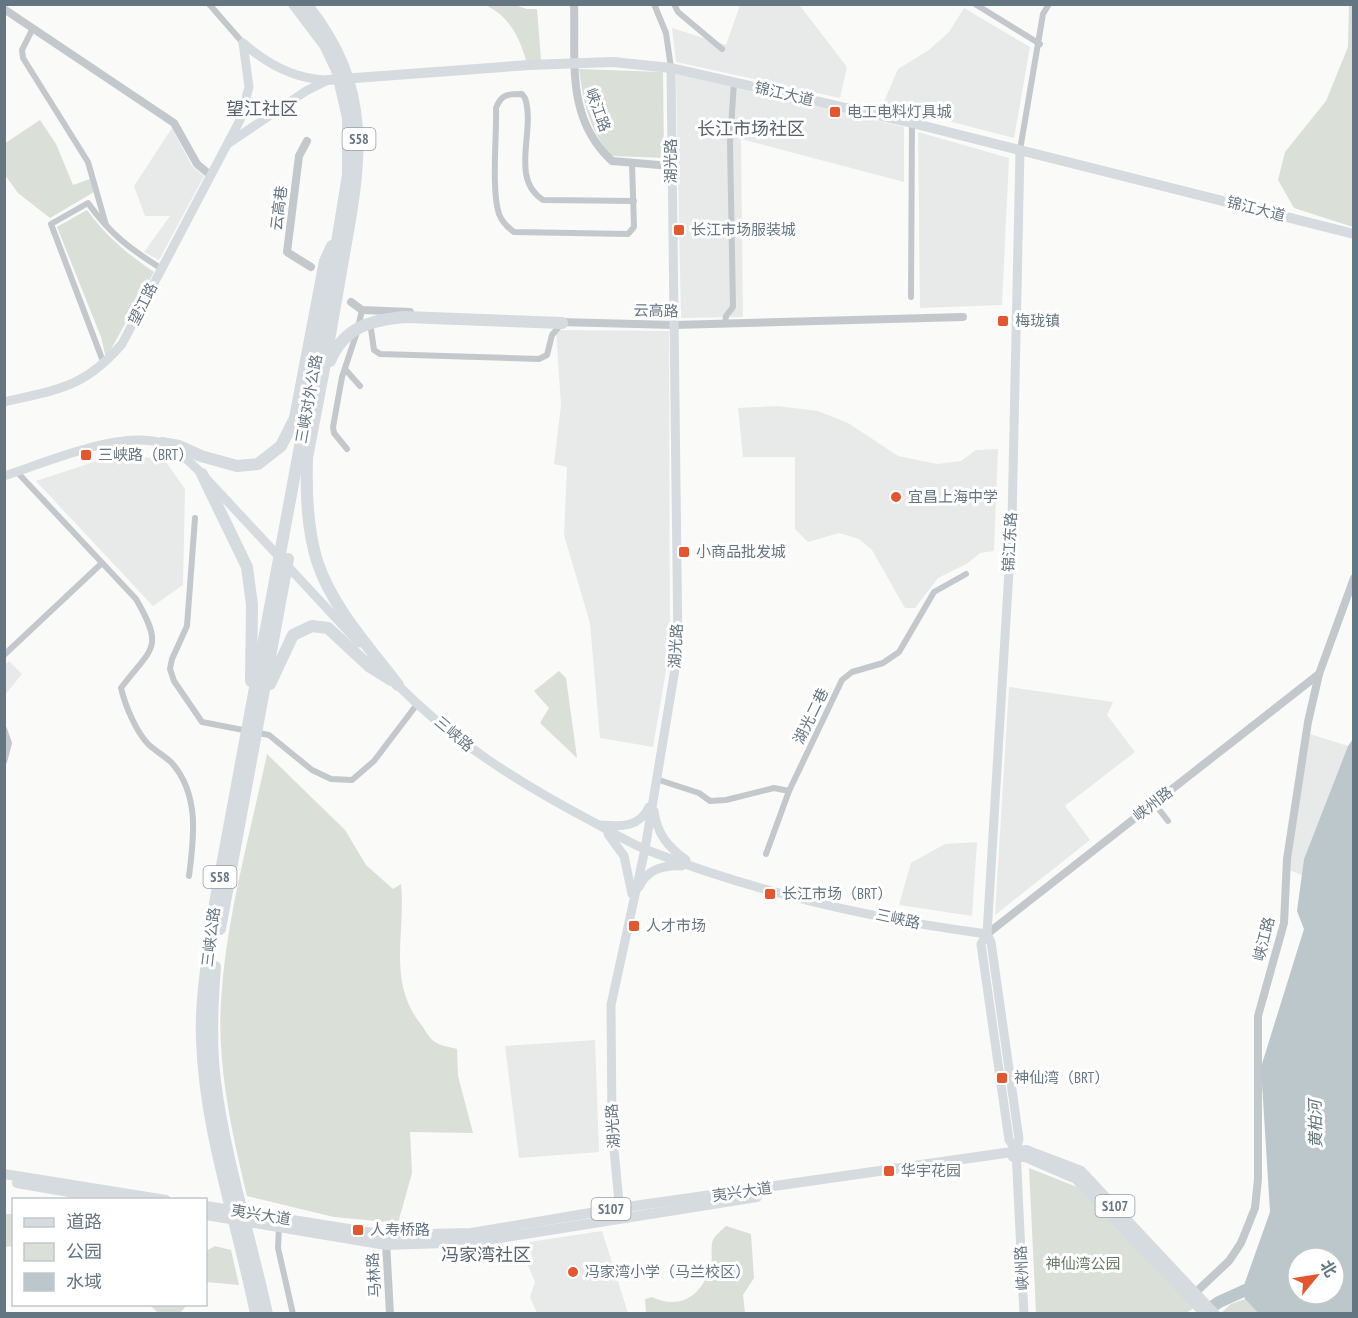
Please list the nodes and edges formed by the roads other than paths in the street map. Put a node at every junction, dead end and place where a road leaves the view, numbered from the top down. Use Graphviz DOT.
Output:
graph roads {
  1 [pos="209,4"];
  2 [pos="294,4"];
  3 [pos="306,4"];
  4 [pos="574,4"];
  5 [pos="654,4"];
  6 [pos="674,4"];
  7 [pos="975,4"];
  8 [pos="1049,4"];
  9 [pos="4,9"];
  10 [pos="33,28"];
  11 [pos="243,43"];
  12 [pos="1040,44"];
  13 [pos="722,49"];
  14 [pos="257,55"];
  15 [pos="248,63"];
  16 [pos="671,68"];
  17 [pos="328,80"];
  18 [pos="734,82"];
  19 [pos="912,123"];
  20 [pos="307,141"];
  21 [pos="227,144"];
  22 [pos="1020,150"];
  23 [pos="632,164"];
  24 [pos="671,166"];
  25 [pos="209,174"];
  26 [pos="634,201"];
  27 [pos="106,229"];
  28 [pos="339,232"];
  29 [pos="1353,234"];
  30 [pos="311,267"];
  31 [pos="162,269"];
  32 [pos="911,297"];
  33 [pos="351,302"];
  34 [pos="362,310"];
  35 [pos="963,318"];
  36 [pos="562,322"];
  37 [pos="724,324"];
  38 [pos="674,325"];
  39 [pos="371,328"];
  40 [pos="104,364"];
  41 [pos="345,369"];
  42 [pos="322,378"];
  43 [pos="360,386"];
  44 [pos="4,402"];
  45 [pos="162,443"];
  46 [pos="347,449"];
  47 [pos="306,460"];
  48 [pos="17,472"];
  49 [pos="202,474"];
  50 [pos="4,476"];
  51 [pos="195,518"];
  52 [pos="290,527"];
  53 [pos="102,563"];
  54 [pos="966,574"];
  55 [pos="1353,578"];
  56 [pos="4,655"];
  57 [pos="1319,674"];
  58 [pos="398,685"];
  59 [pos="418,703"];
  60 [pos="256,705"];
  61 [pos="4,729"];
  62 [pos="4,762"];
  63 [pos="657,779"];
  64 [pos="789,791"];
  65 [pos="653,800"];
  66 [pos="1154,802"];
  67 [pos="1168,821"];
  68 [pos="597,824"];
  69 [pos="645,849"];
  70 [pos="766,854"];
  71 [pos="697,868"];
  72 [pos="189,876"];
  73 [pos="633,903"];
  74 [pos="987,934"];
  75 [pos="1016,1154"];
  76 [pos="4,1174"];
  77 [pos="4,1181"];
  78 [pos="103,1198"];
  79 [pos="154,1198"];
  80 [pos="207,1206"];
  81 [pos="620,1213"];
  82 [pos="207,1215"];
  83 [pos="279,1227"];
  84 [pos="386,1240"];
  85 [pos="256,1285"];
  86 [pos="1194,1297"];
  87 [pos="256,1314"];
  88 [pos="267,1314"];
  89 [pos="293,1314"];
  90 [pos="390,1314"];
  91 [pos="1024,1314"];
  92 [pos="1204,1314"];
  93 [pos="1215,1314"];
  1 -- 11 [label="street"];
  2 -- 28 [label="highway, S58"];
  3 -- 42 [label="highway, 三峡对外公路 / S58"];
  4 -- 23 [label="street, 峡江路"];
  5 -- 16 [label="street"];
  6 -- 13 [label="street"];
  7 -- 12 [label="street"];
  8 -- 12 [label="street"];
  9 -- 10 [label="street"];
  10 -- 25 [label="street"];
  10 -- 27 [label="street"];
  11 -- 14 [label="main road"];
  11 -- 15 [label="main road, 望江路"];
  12 -- 22 [label="street"];
  14 -- 15 [label="main road"];
  14 -- 17 [label="main road"];
  15 -- 21 [label="main road, 望江路"];
  16 -- 17 [label="main road, 锦江大道"];
  16 -- 18 [label="main road, 锦江大道"];
  16 -- 24 [label="main road, 湖光路"];
  17 -- 21 [label="main road"];
  18 -- 19 [label="main road, 锦江大道"];
  18 -- 37 [label="street"];
  19 -- 22 [label="main road, 锦江大道"];
  19 -- 32 [label="street"];
  20 -- 30 [label="street, 云高巷"];
  21 -- 25 [label="main road, 望江路"];
  22 -- 29 [label="main road, 锦江大道"];
  22 -- 74 [label="main road, 锦江东路"];
  23 -- 24 [label="street, 峡江路"];
  23 -- 26 [label="street"];
  24 -- 38 [label="main road, 湖光路"];
  25 -- 31 [label="main road, 望江路"];
  26 -- 26 [label="street"];
  27 -- 31 [label="street"];
  27 -- 40 [label="street"];
  28 -- 45 [label="highway"];
  28 -- 52 [label="highway, 三峡对外公路 / S58"];
  31 -- 40 [label="main road, 望江路"];
  33 -- 34 [label="street"];
  34 -- 36 [label="street, 云高路"];
  34 -- 41 [label="street"];
  35 -- 37 [label="street, 云高路"];
  36 -- 38 [label="street, 云高路"];
  36 -- 39 [label="street"];
  36 -- 42 [label="highway"];
  37 -- 38 [label="street, 云高路"];
  38 -- 63 [label="main road, 湖光路"];
  40 -- 44 [label="main road, 望江路"];
  41 -- 43 [label="street"];
  41 -- 46 [label="street"];
  42 -- 47 [label="highway, 三峡对外公路 / S58"];
  45 -- 48 [label="main road, 三峡路"];
  45 -- 49 [label="main road, 三峡路"];
  47 -- 52 [label="highway, 三峡对外公路 / S58"];
  47 -- 58 [label="highway"];
  48 -- 50 [label="main road, 三峡路"];
  48 -- 53 [label="street"];
  49 -- 58 [label="main road, 三峡路"];
  49 -- 60 [label="highway"];
  51 -- 59 [label="street"];
  52 -- 60 [label="highway, 三峡公路 / S58"];
  53 -- 56 [label="street"];
  53 -- 72 [label="street"];
  54 -- 64 [label="street, 湖光二巷"];
  55 -- 57 [label="street, 峡江路"];
  57 -- 66 [label="street, 峡州路"];
  57 -- 86 [label="street, 峡江路"];
  58 -- 59 [label="main road, 三峡路"];
  58 -- 60 [label="highway"];
  59 -- 68 [label="main road, 三峡路"];
  60 -- 85 [label="highway, 三峡公路 / S58"];
  61 -- 62 [label="street"];
  63 -- 64 [label="street"];
  63 -- 65 [label="main road, 湖光路"];
  64 -- 70 [label="street, 湖光二巷"];
  65 -- 68 [label="main road"];
  65 -- 69 [label="main road, 湖光路"];
  65 -- 71 [label="main road"];
  66 -- 67 [label="street"];
  66 -- 74 [label="street, 峡州路"];
  68 -- 69 [label="main road, 三峡路"];
  68 -- 73 [label="main road"];
  69 -- 71 [label="main road, 三峡路"];
  69 -- 73 [label="main road, 湖光路"];
  71 -- 73 [label="main road"];
  71 -- 74 [label="main road, 三峡路"];
  73 -- 81 [label="main road, 湖光路"];
  74 -- 75 [label="main road, 峡州路"];
  75 -- 81 [label="main road, 夷兴大道 / S107"];
  75 -- 86 [label="main road, 夷兴大道 / S107"];
  75 -- 91 [label="main road, 峡州路"];
  76 -- 79 [label="main road"];
  77 -- 78 [label="main road"];
  80 -- 84 [label="main road, 夷兴大道 / S107"];
  81 -- 84 [label="main road, 夷兴大道 / S107"];
  82 -- 83 [label="main road, 夷兴大道"];
  83 -- 84 [label="main road, 夷兴大道"];
  83 -- 89 [label="street"];
  84 -- 90 [label="street, 马林路"];
  85 -- 87 [label="highway, 三峡公路 / S58"];
  85 -- 88 [label="highway, 三峡公路 / S58"];
  86 -- 92 [label="main road, 夷兴大道"];
  86 -- 93 [label="main road, 夷兴大道"];
}
